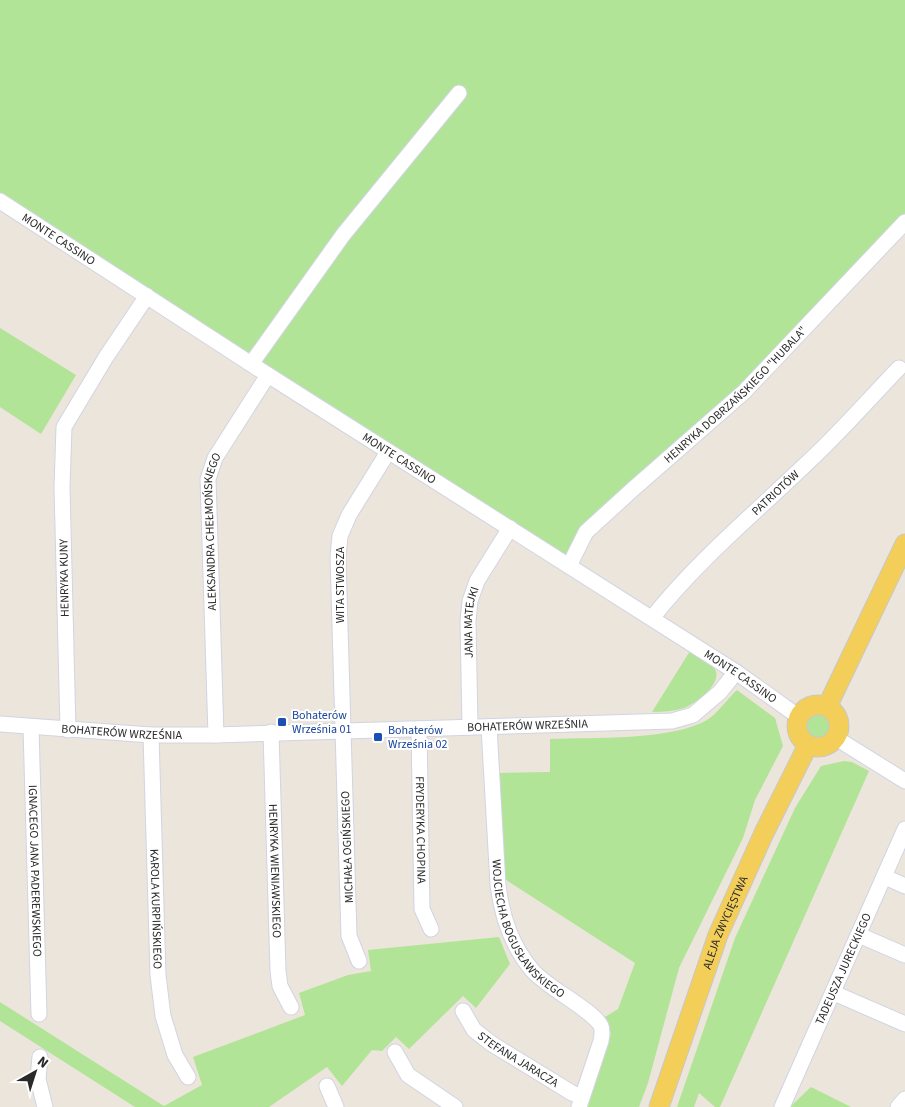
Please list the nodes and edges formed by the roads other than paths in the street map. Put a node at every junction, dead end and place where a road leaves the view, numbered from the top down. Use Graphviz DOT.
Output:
graph roads {
  1 [pos="459,93"];
  2 [pos="0,201"];
  3 [pos="905,222"];
  4 [pos="147,296"];
  5 [pos="251,364"];
  6 [pos="899,368"];
  7 [pos="268,375"];
  8 [pos="388,452"];
  9 [pos="510,528"];
  10 [pos="905,544"];
  11 [pos="569,566"];
  12 [pos="652,618"];
  13 [pos="736,672"];
  14 [pos="827,707"];
  15 [pos="799,717"];
  16 [pos="0,724"];
  17 [pos="31,727"];
  18 [pos="470,727"];
  19 [pos="489,727"];
  20 [pos="419,729"];
  21 [pos="68,730"];
  22 [pos="343,731"];
  23 [pos="271,732"];
  24 [pos="151,735"];
  25 [pos="216,735"];
  26 [pos="836,738"];
  27 [pos="808,745"];
  28 [pos="905,781"];
  29 [pos="905,829"];
  30 [pos="885,877"];
  31 [pos="905,886"];
  32 [pos="431,929"];
  33 [pos="859,935"];
  34 [pos="905,955"];
  35 [pos="359,961"];
  36 [pos="834,993"];
  37 [pos="291,1007"];
  38 [pos="463,1011"];
  39 [pos="39,1014"];
  40 [pos="905,1024"];
  41 [pos="395,1052"];
  42 [pos="40,1057"];
  43 [pos="188,1078"];
  44 [pos="327,1086"];
  45 [pos="905,1099"];
  46 [pos="581,1102"];
  47 [pos="45,1107"];
  48 [pos="336,1107"];
  49 [pos="455,1107"];
  50 [pos="659,1107"];
  51 [pos="782,1107"];
  52 [pos="898,1107"];
  1 -- 5 [label="street"];
  2 -- 4 [label="street, MONTE CASSINO"];
  3 -- 11 [label="street, HENRYKA DOBRZAŃSKIEGO \"HUBALA\""];
  4 -- 5 [label="street, MONTE CASSINO"];
  4 -- 21 [label="street, HENRYKA KUNY"];
  5 -- 7 [label="street, MONTE CASSINO"];
  6 -- 12 [label="street, PATRIOTÓW"];
  7 -- 8 [label="street, MONTE CASSINO"];
  7 -- 25 [label="street, ALEKSANDRA CHEŁMOŃSKIEGO"];
  8 -- 9 [label="street, MONTE CASSINO"];
  8 -- 22 [label="street, WITA STWOSZA"];
  9 -- 11 [label="street, MONTE CASSINO"];
  9 -- 18 [label="street, JANA MATEJKI"];
  10 -- 14 [label="main road"];
  11 -- 12 [label="street, MONTE CASSINO"];
  12 -- 13 [label="street, MONTE CASSINO"];
  13 -- 15 [label="street, MONTE CASSINO"];
  13 -- 19 [label="street, BOHATERÓW WRZEŚNIA"];
  14 -- 15 [label="main road"];
  14 -- 26 [label="main road"];
  15 -- 27 [label="main road"];
  16 -- 17 [label="street, BOHATERÓW WRZEŚNIA"];
  17 -- 21 [label="street, BOHATERÓW WRZEŚNIA"];
  17 -- 39 [label="street, IGNACEGO JANA PADEREWSKIEGO"];
  18 -- 19 [label="street, BOHATERÓW WRZEŚNIA"];
  18 -- 20 [label="street, BOHATERÓW WRZEŚNIA"];
  19 -- 46 [label="street, WOJCIECHA BOGUSŁAWSKIEGO"];
  20 -- 22 [label="street, BOHATERÓW WRZEŚNIA"];
  20 -- 32 [label="street, FRYDERYKA CHOPINA"];
  21 -- 24 [label="street, BOHATERÓW WRZEŚNIA"];
  22 -- 23 [label="street, BOHATERÓW WRZEŚNIA"];
  22 -- 35 [label="street, MICHAŁA OGIŃSKIEGO"];
  23 -- 25 [label="street, BOHATERÓW WRZEŚNIA"];
  23 -- 37 [label="street, HENRYKA WIENIAWSKIEGO"];
  24 -- 25 [label="street, BOHATERÓW WRZEŚNIA"];
  24 -- 43 [label="street, KAROLA KURPIŃSKIEGO"];
  26 -- 27 [label="main road"];
  26 -- 28 [label="street"];
  27 -- 50 [label="main road, ALEJA ZWYCIĘSTWA"];
  29 -- 30 [label="street, TADEUSZA JURECKIEGO"];
  30 -- 31 [label="street"];
  30 -- 33 [label="street, TADEUSZA JURECKIEGO"];
  33 -- 34 [label="street"];
  33 -- 36 [label="street, TADEUSZA JURECKIEGO"];
  36 -- 40 [label="street"];
  36 -- 51 [label="street, TADEUSZA JURECKIEGO"];
  38 -- 46 [label="street, STEFANA JARACZA"];
  41 -- 49 [label="street"];
  42 -- 47 [label="street"];
  44 -- 48 [label="street"];
  45 -- 52 [label="street"];
}
